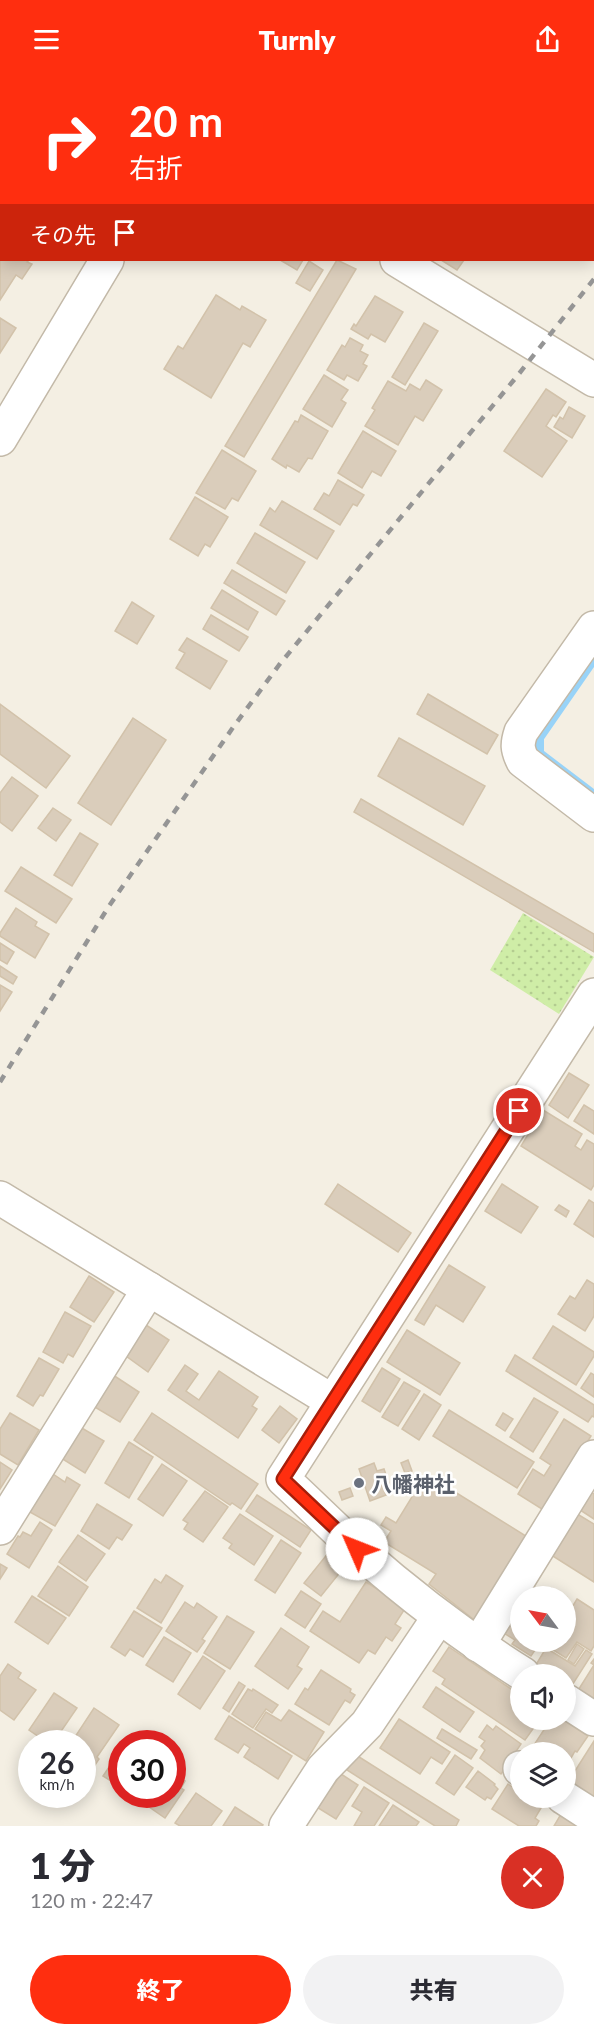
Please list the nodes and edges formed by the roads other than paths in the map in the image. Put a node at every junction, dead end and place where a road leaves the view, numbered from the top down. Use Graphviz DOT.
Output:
graph roads {
  1 [pos="105,261"];
  2 [pos="399,261"];
  3 [pos="594,380"];
  4 [pos="0,439"];
  5 [pos="594,628"];
  6 [pos="594,815"];
  7 [pos="594,995"];
  8 [pos="0,1198"];
  9 [pos="149,1289"];
  10 [pos="332,1401"];
  11 [pos="594,1457"];
  12 [pos="0,1528"];
  13 [pos="440,1617"];
  14 [pos="478,1645"];
  15 [pos="510,1666"];
  16 [pos="576,1707"];
  17 [pos="594,1719"];
  18 [pos="576,1805"];
  19 [pos="594,1817"];
  20 [pos="286,1826"];
  1 -- 4 [label="street"];
  2 -- 3 [label="street"];
  5 -- 6 [label="street"];
  7 -- 10 [label="street"];
  8 -- 9 [label="street"];
  9 -- 10 [label="street"];
  9 -- 12 [label="street"];
  10 -- 13 [label="street"];
  11 -- 14 [label="street"];
  13 -- 14 [label="street"];
  13 -- 20 [label="street"];
  14 -- 15 [label="street"];
  16 -- 17 [label="street"];
  18 -- 19 [label="street"];
}
